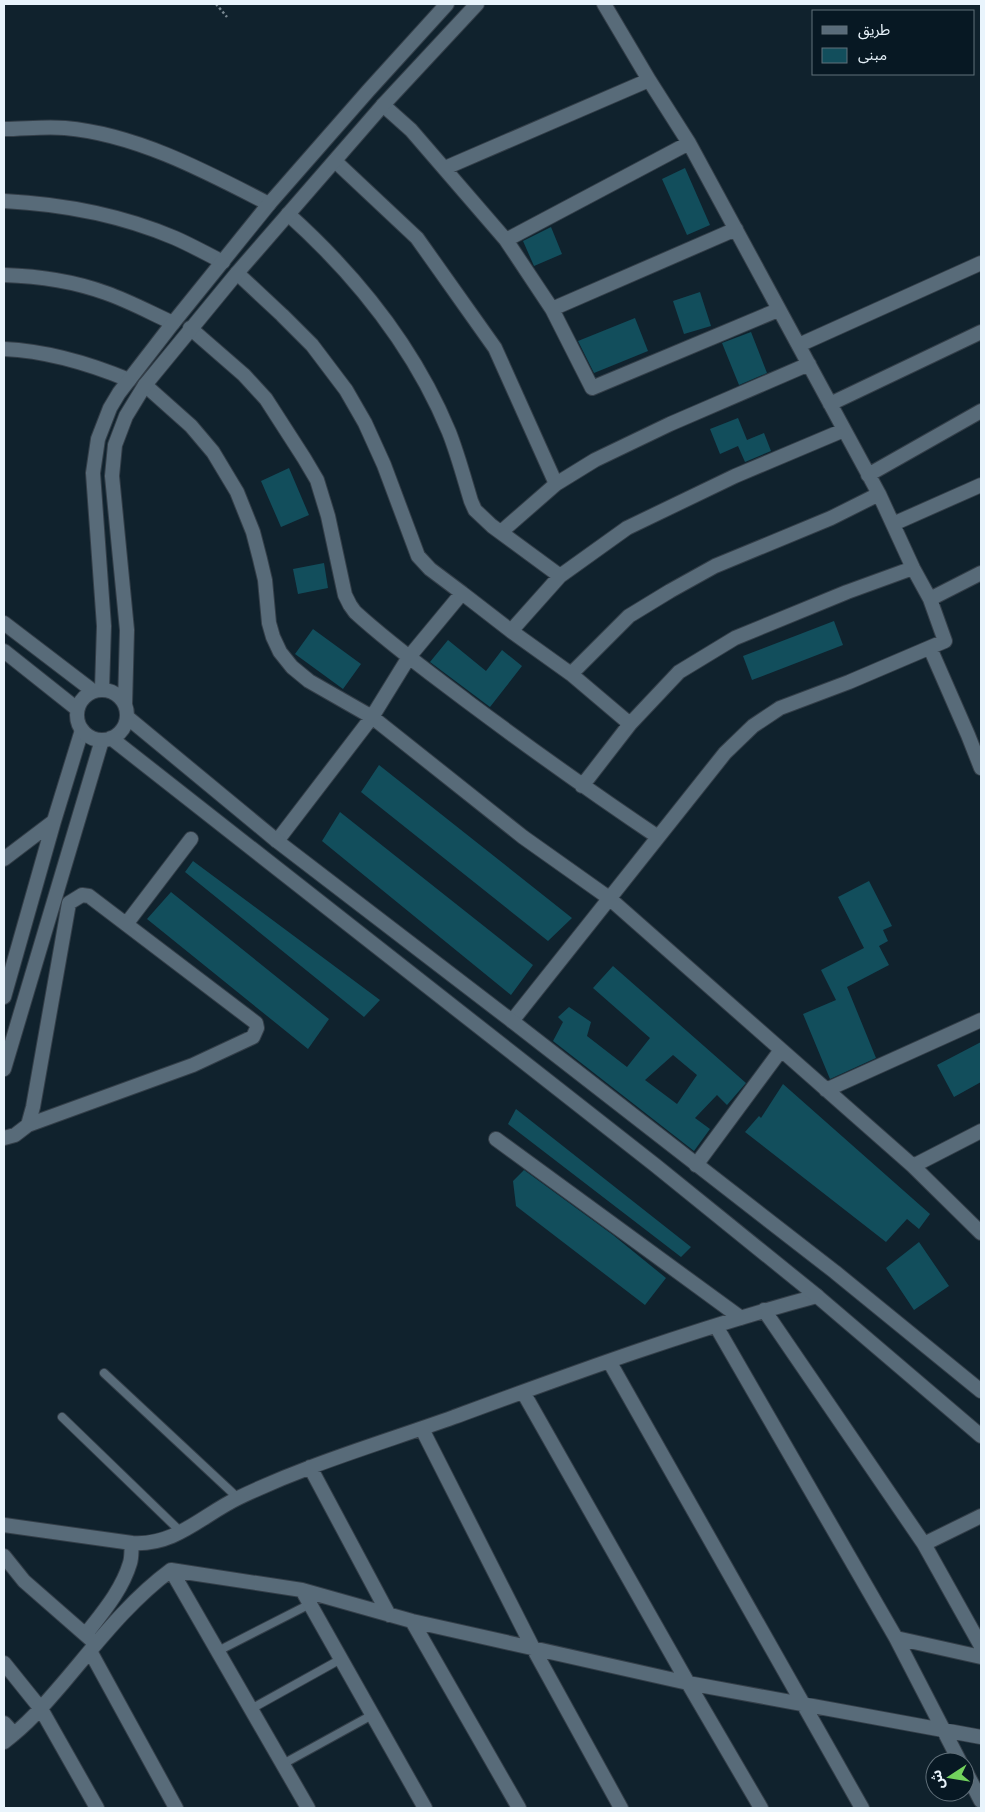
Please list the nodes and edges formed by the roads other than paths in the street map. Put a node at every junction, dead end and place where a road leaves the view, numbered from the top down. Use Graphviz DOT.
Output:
graph roads {
  1 [pos="447,4"];
  2 [pos="477,4"];
  3 [pos="604,4"];
  4 [pos="649,80"];
  5 [pos="383,105"];
  6 [pos="4,129"];
  7 [pos="688,143"];
  8 [pos="335,160"];
  9 [pos="445,168"];
  10 [pos="4,201"];
  11 [pos="269,204"];
  12 [pos="288,214"];
  13 [pos="736,229"];
  14 [pos="506,240"];
  15 [pos="222,262"];
  16 [pos="981,263"];
  17 [pos="237,273"];
  18 [pos="4,275"];
  19 [pos="552,309"];
  20 [pos="778,310"];
  21 [pos="173,323"];
  22 [pos="190,328"];
  23 [pos="981,332"];
  24 [pos="799,345"];
  25 [pos="4,349"];
  26 [pos="809,364"];
  27 [pos="129,380"];
  28 [pos="145,385"];
  29 [pos="830,404"];
  30 [pos="981,411"];
  31 [pos="844,430"];
  32 [pos="868,475"];
  33 [pos="556,484"];
  34 [pos="981,485"];
  35 [pos="879,494"];
  36 [pos="893,524"];
  37 [pos="501,532"];
  38 [pos="913,568"];
  39 [pos="981,573"];
  40 [pos="560,576"];
  41 [pos="462,593"];
  42 [pos="930,599"];
  43 [pos="4,622"];
  44 [pos="511,631"];
  45 [pos="930,648"];
  46 [pos="4,652"];
  47 [pos="409,657"];
  48 [pos="570,674"];
  49 [pos="97,690"];
  50 [pos="77,709"];
  51 [pos="126,711"];
  52 [pos="372,718"];
  53 [pos="630,724"];
  54 [pos="82,730"];
  55 [pos="106,739"];
  56 [pos="981,768"];
  57 [pos="582,786"];
  58 [pos="54,821"];
  59 [pos="658,837"];
  60 [pos="191,839"];
  61 [pos="277,841"];
  62 [pos="4,860"];
  63 [pos="610,898"];
  64 [pos="127,923"];
  65 [pos="4,996"];
  66 [pos="981,1020"];
  67 [pos="512,1021"];
  68 [pos="781,1050"];
  69 [pos="4,1069"];
  70 [pos="826,1090"];
  71 [pos="28,1125"];
  72 [pos="981,1131"];
  73 [pos="4,1138"];
  74 [pos="496,1138"];
  75 [pos="696,1165"];
  76 [pos="913,1166"];
  77 [pos="981,1233"];
  78 [pos="817,1296"];
  79 [pos="764,1310"];
  80 [pos="741,1318"];
  81 [pos="716,1326"];
  82 [pos="609,1360"];
  83 [pos="104,1372"];
  84 [pos="523,1392"];
  85 [pos="981,1392"];
  86 [pos="62,1418"];
  87 [pos="422,1429"];
  88 [pos="981,1436"];
  89 [pos="310,1467"];
  90 [pos="238,1498"];
  91 [pos="981,1516"];
  92 [pos="4,1525"];
  93 [pos="180,1532"];
  94 [pos="132,1543"];
  95 [pos="924,1544"];
  96 [pos="4,1556"];
  97 [pos="171,1570"];
  98 [pos="302,1590"];
  99 [pos="310,1604"];
  100 [pos="389,1615"];
  101 [pos="412,1621"];
  102 [pos="896,1638"];
  103 [pos="91,1643"];
  104 [pos="981,1646"];
  105 [pos="533,1648"];
  106 [pos="218,1651"];
  107 [pos="981,1657"];
  108 [pos="341,1659"];
  109 [pos="4,1663"];
  110 [pos="688,1683"];
  111 [pos="804,1705"];
  112 [pos="41,1709"];
  113 [pos="251,1709"];
  114 [pos="372,1715"];
  115 [pos="4,1723"];
  116 [pos="943,1730"];
  117 [pos="981,1737"];
  118 [pos="9,1738"];
  119 [pos="955,1752"];
  120 [pos="283,1764"];
  121 [pos="975,1789"];
  122 [pos="981,1801"];
  123 [pos="98,1808"];
  124 [pos="176,1808"];
  125 [pos="308,1808"];
  126 [pos="425,1808"];
  127 [pos="519,1808"];
  128 [pos="621,1808"];
  129 [pos="761,1808"];
  130 [pos="862,1808"];
  1 -- 11 [label="street"];
  2 -- 5 [label="street"];
  3 -- 4 [label="street"];
  4 -- 7 [label="street"];
  4 -- 9 [label="street"];
  5 -- 8 [label="street"];
  5 -- 9 [label="street"];
  6 -- 11 [label="street"];
  7 -- 13 [label="street"];
  7 -- 14 [label="street"];
  8 -- 12 [label="street"];
  8 -- 33 [label="street"];
  9 -- 14 [label="street"];
  10 -- 15 [label="street"];
  11 -- 15 [label="street"];
  12 -- 17 [label="street"];
  12 -- 37 [label="street"];
  13 -- 19 [label="street"];
  13 -- 20 [label="street"];
  14 -- 19 [label="street"];
  15 -- 21 [label="street"];
  16 -- 24 [label="street"];
  17 -- 22 [label="street"];
  17 -- 41 [label="street"];
  18 -- 21 [label="street"];
  19 -- 20 [label="street"];
  20 -- 24 [label="street"];
  21 -- 27 [label="street"];
  22 -- 28 [label="street"];
  22 -- 47 [label="street"];
  23 -- 29 [label="street"];
  24 -- 26 [label="street"];
  25 -- 27 [label="street"];
  26 -- 29 [label="street"];
  26 -- 33 [label="street"];
  27 -- 49 [label="street"];
  28 -- 51 [label="street"];
  28 -- 52 [label="street"];
  29 -- 31 [label="street"];
  30 -- 32 [label="street"];
  31 -- 32 [label="street"];
  31 -- 40 [label="street"];
  32 -- 35 [label="street"];
  33 -- 37 [label="street"];
  34 -- 36 [label="street"];
  35 -- 36 [label="street"];
  35 -- 48 [label="street"];
  36 -- 38 [label="street"];
  37 -- 40 [label="street"];
  38 -- 42 [label="street"];
  38 -- 53 [label="street"];
  39 -- 42 [label="street"];
  40 -- 44 [label="street"];
  41 -- 44 [label="street"];
  41 -- 47 [label="street"];
  42 -- 45 [label="street"];
  43 -- 49 [label="street"];
  44 -- 48 [label="street"];
  45 -- 56 [label="street"];
  45 -- 59 [label="street"];
  46 -- 50 [label="street"];
  47 -- 52 [label="street"];
  47 -- 57 [label="street"];
  48 -- 53 [label="street"];
  49 -- 50 [label="street"];
  49 -- 51 [label="street"];
  50 -- 54 [label="street"];
  51 -- 55 [label="street"];
  51 -- 61 [label="street"];
  52 -- 61 [label="street"];
  52 -- 63 [label="street"];
  53 -- 57 [label="street"];
  54 -- 55 [label="street"];
  54 -- 58 [label="street"];
  55 -- 69 [label="street"];
  55 -- 78 [label="street"];
  57 -- 59 [label="street"];
  58 -- 62 [label="street"];
  58 -- 65 [label="street"];
  59 -- 63 [label="street"];
  60 -- 64 [label="street"];
  61 -- 67 [label="street"];
  63 -- 67 [label="street"];
  63 -- 68 [label="street"];
  64 -- 71 [label="street"];
  64 -- 71 [label="street"];
  66 -- 70 [label="street"];
  67 -- 75 [label="street"];
  68 -- 70 [label="street"];
  68 -- 75 [label="street"];
  70 -- 76 [label="street"];
  71 -- 73 [label="street"];
  72 -- 76 [label="street"];
  74 -- 80 [label="street"];
  75 -- 85 [label="street"];
  76 -- 77 [label="street"];
  78 -- 79 [label="street"];
  78 -- 88 [label="street"];
  79 -- 80 [label="street"];
  79 -- 95 [label="street"];
  80 -- 81 [label="street"];
  81 -- 82 [label="street"];
  81 -- 102 [label="street"];
  82 -- 84 [label="street"];
  82 -- 111 [label="street"];
  83 -- 90 [label="lane"];
  84 -- 87 [label="street"];
  84 -- 110 [label="street"];
  86 -- 93 [label="lane"];
  87 -- 89 [label="street"];
  87 -- 105 [label="street"];
  89 -- 90 [label="street"];
  89 -- 100 [label="street"];
  90 -- 93 [label="street"];
  91 -- 95 [label="street"];
  92 -- 94 [label="street"];
  93 -- 94 [label="street"];
  94 -- 103 [label="street"];
  95 -- 104 [label="street"];
  96 -- 103 [label="street"];
  97 -- 98 [label="street"];
  97 -- 103 [label="street"];
  97 -- 106 [label="street"];
  98 -- 99 [label="street"];
  98 -- 100 [label="street"];
  99 -- 106 [label="lane"];
  99 -- 108 [label="street"];
  100 -- 101 [label="street"];
  101 -- 105 [label="street"];
  101 -- 127 [label="street"];
  102 -- 107 [label="street"];
  102 -- 116 [label="street"];
  103 -- 112 [label="street"];
  103 -- 124 [label="street"];
  105 -- 110 [label="street"];
  105 -- 128 [label="street"];
  106 -- 113 [label="street"];
  108 -- 113 [label="lane"];
  108 -- 114 [label="street"];
  109 -- 112 [label="street"];
  110 -- 111 [label="street"];
  110 -- 129 [label="street"];
  111 -- 116 [label="street"];
  111 -- 130 [label="street"];
  112 -- 118 [label="street"];
  112 -- 123 [label="street"];
  113 -- 120 [label="street"];
  114 -- 120 [label="lane"];
  114 -- 126 [label="street"];
  115 -- 118 [label="street"];
  116 -- 117 [label="street"];
  116 -- 119 [label="street"];
  120 -- 125 [label="street"];
  121 -- 122 [label="street"];
}
